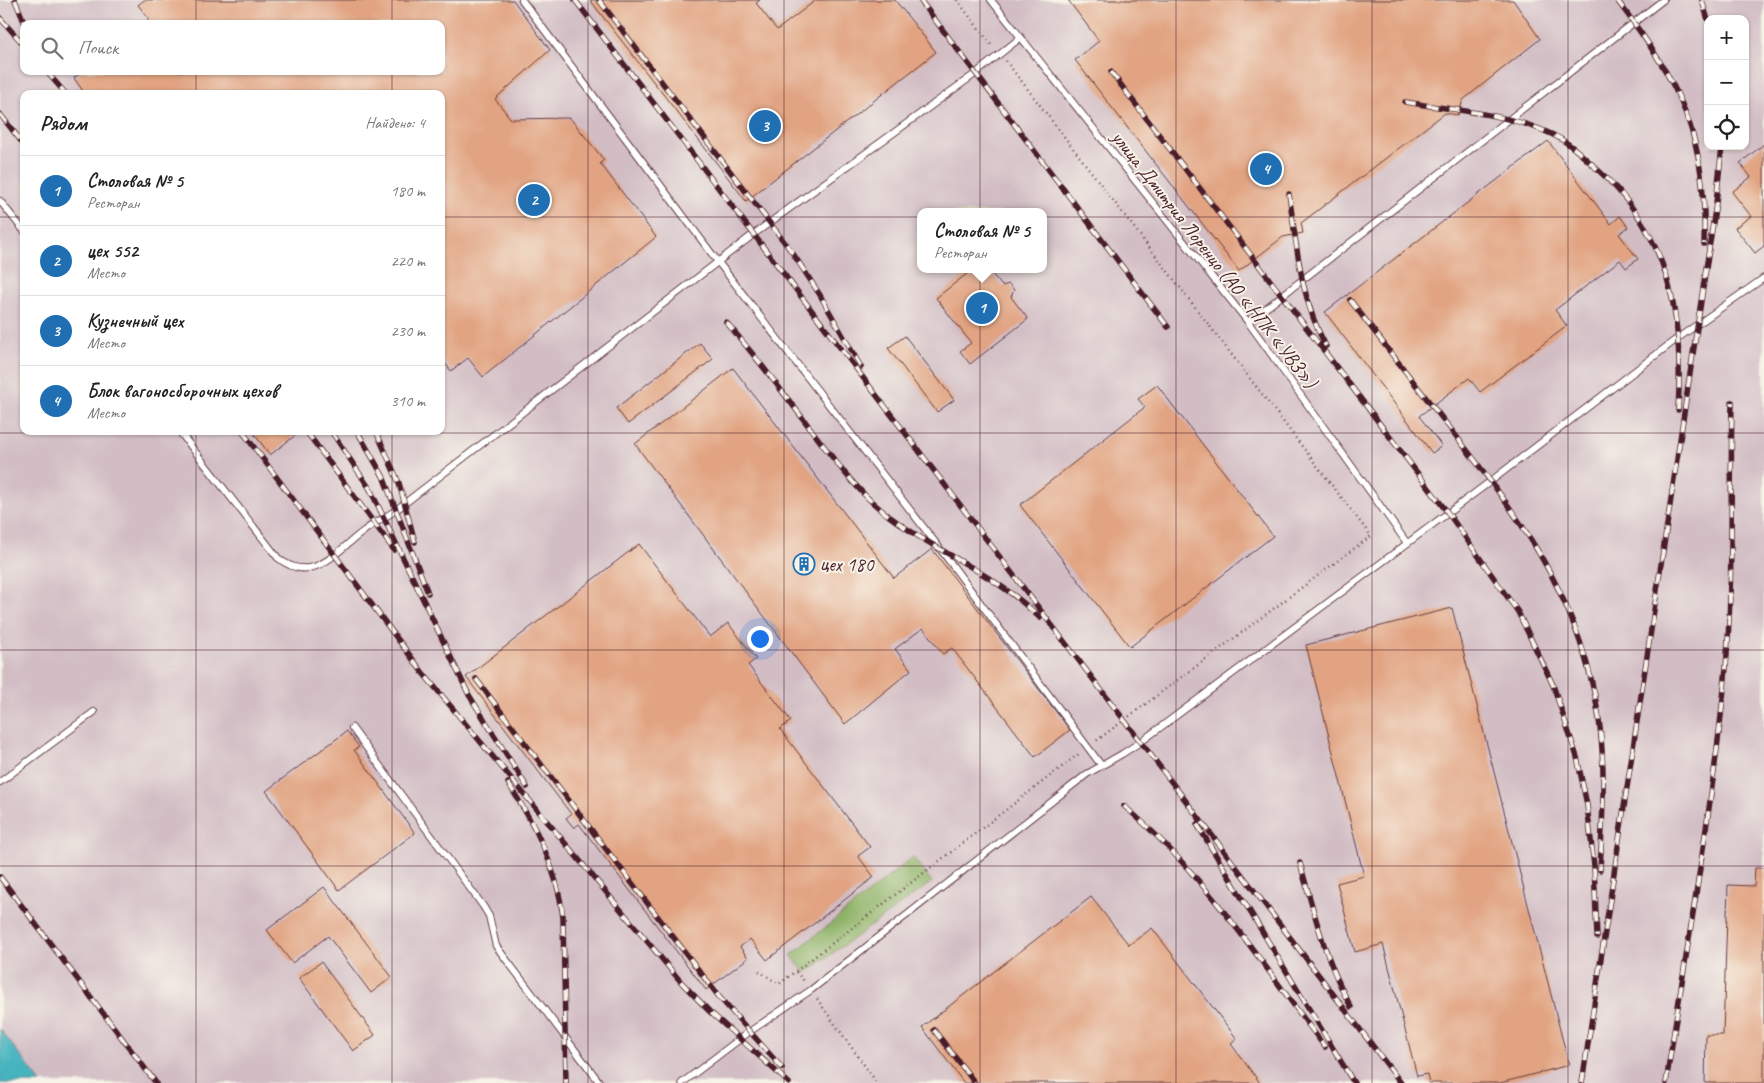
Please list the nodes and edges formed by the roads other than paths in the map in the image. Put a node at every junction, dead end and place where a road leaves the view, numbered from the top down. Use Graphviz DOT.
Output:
graph roads {
  1 [pos="522,0"];
  2 [pos="990,0"];
  3 [pos="1663,0"];
  4 [pos="1020,38"];
  5 [pos="0,201"];
  6 [pos="20,227"];
  7 [pos="719,262"];
  8 [pos="1764,278"];
  9 [pos="1248,322"];
  10 [pos="182,435"];
  11 [pos="1407,543"];
  12 [pos="94,712"];
  13 [pos="352,728"];
  14 [pos="1101,765"];
  15 [pos="0,782"];
  16 [pos="600,1083"];
  17 [pos="682,1083"];
  1 -- 7 [label="lane"];
  2 -- 4 [label="lane, улица Дмитрия Лоренцо (АО «НПК «УВЗ»)"];
  3 -- 9 [label="lane"];
  4 -- 7 [label="lane"];
  4 -- 9 [label="lane, улица Дмитрия Лоренцо (АО «НПК «УВЗ»)"];
  5 -- 6 [label="lane"];
  7 -- 10 [label="lane"];
  7 -- 14 [label="lane"];
  8 -- 11 [label="lane"];
  9 -- 11 [label="lane, улица Дмитрия Лоренцо (АО «НПК «УВЗ»)"];
  11 -- 14 [label="lane"];
  12 -- 15 [label="lane"];
  13 -- 16 [label="lane"];
  14 -- 17 [label="lane"];
}
